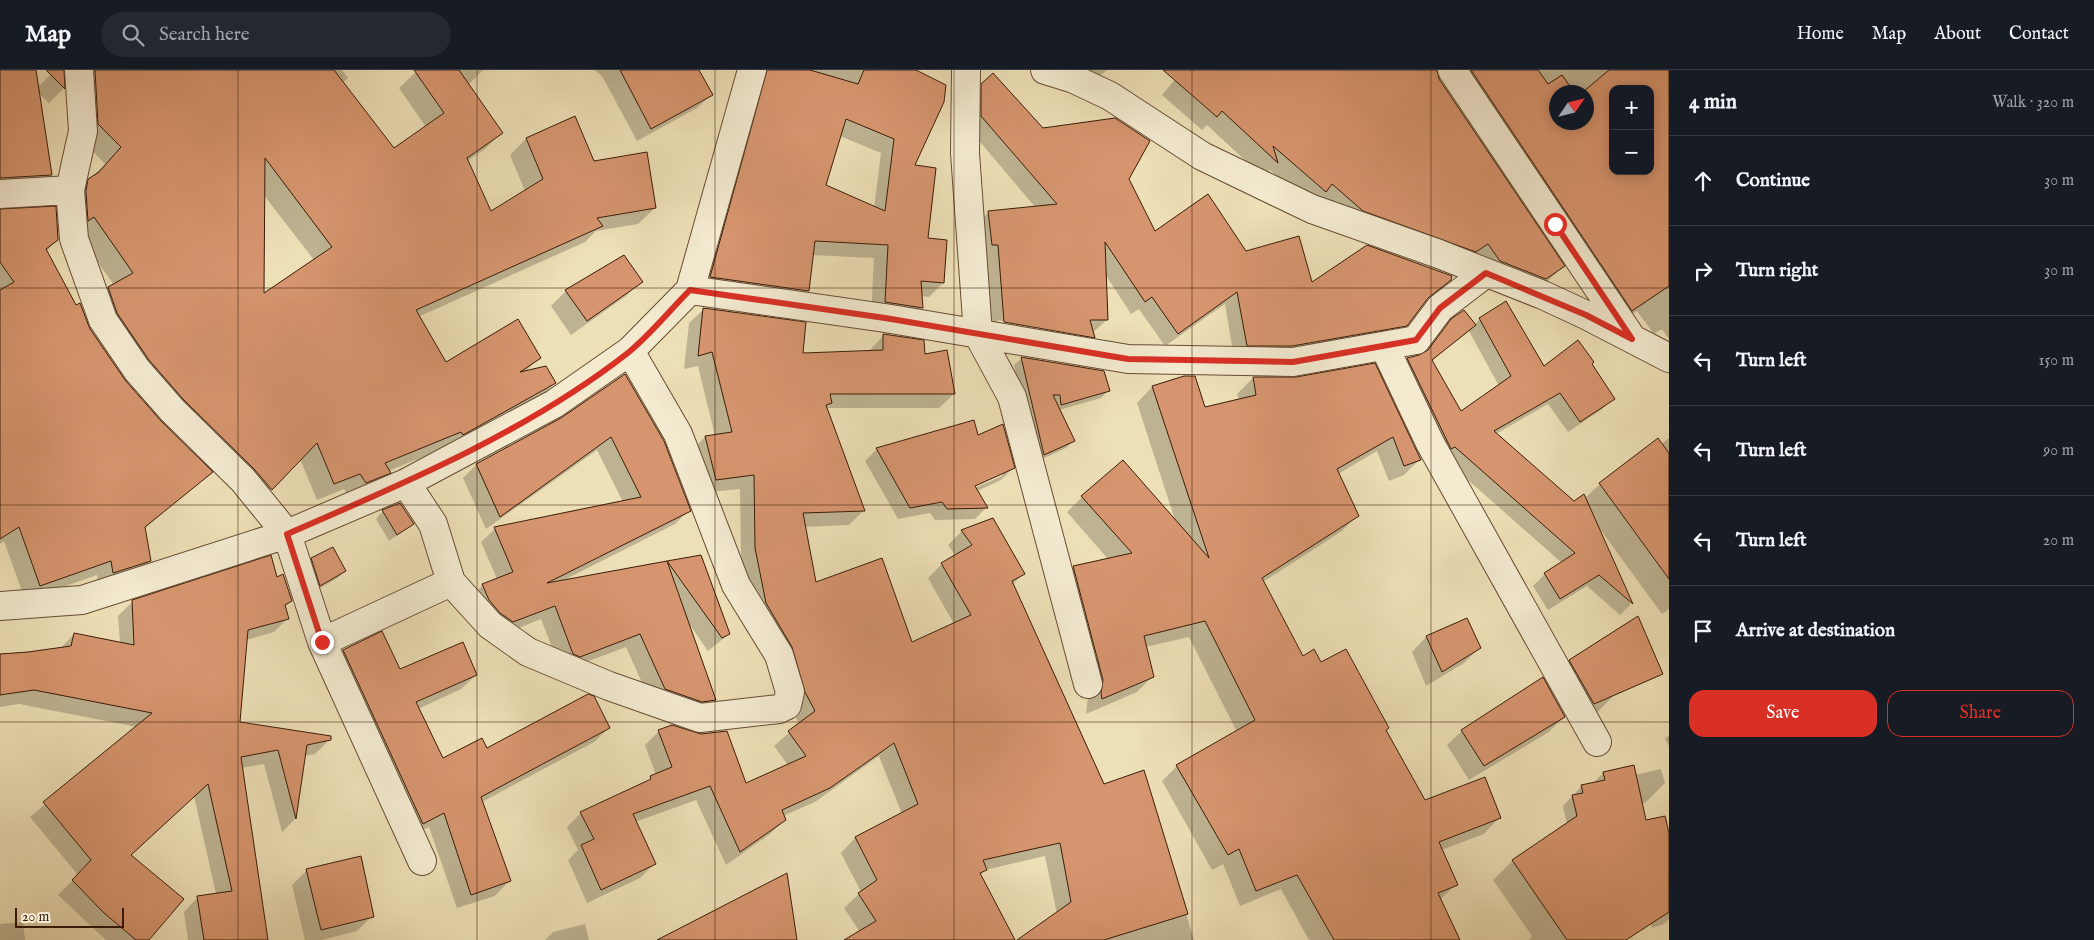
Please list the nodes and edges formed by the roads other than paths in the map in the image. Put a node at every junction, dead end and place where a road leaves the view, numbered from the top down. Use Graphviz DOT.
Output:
graph roads {
  1 [pos="79,70"];
  2 [pos="752,70"];
  3 [pos="966,70"];
  4 [pos="1045,70"];
  5 [pos="1452,70"];
  6 [pos="70,190"];
  7 [pos="0,194"];
  8 [pos="1486,273"];
  9 [pos="690,290"];
  10 [pos="978,334"];
  11 [pos="1632,339"];
  12 [pos="1384,348"];
  13 [pos="630,351"];
  14 [pos="1669,358"];
  15 [pos="406,483"];
  16 [pos="287,534"];
  17 [pos="451,582"];
  18 [pos="0,606"];
  19 [pos="322,642"];
  20 [pos="1088,684"];
  21 [pos="1597,742"];
  22 [pos="422,861"];
  1 -- 6 [label="street"];
  2 -- 9 [label="street"];
  3 -- 10 [label="street"];
  4 -- 8 [label="street"];
  5 -- 11 [label="street"];
  6 -- 7 [label="street"];
  6 -- 16 [label="street"];
  8 -- 11 [label="street"];
  8 -- 12 [label="street"];
  9 -- 10 [label="street"];
  9 -- 13 [label="street"];
  10 -- 12 [label="street"];
  10 -- 20 [label="street"];
  11 -- 14 [label="street"];
  12 -- 21 [label="street"];
  13 -- 15 [label="street"];
  13 -- 17 [label="street"];
  15 -- 16 [label="street"];
  15 -- 17 [label="street"];
  16 -- 18 [label="street"];
  16 -- 19 [label="street"];
  17 -- 19 [label="street"];
  19 -- 22 [label="street"];
}
